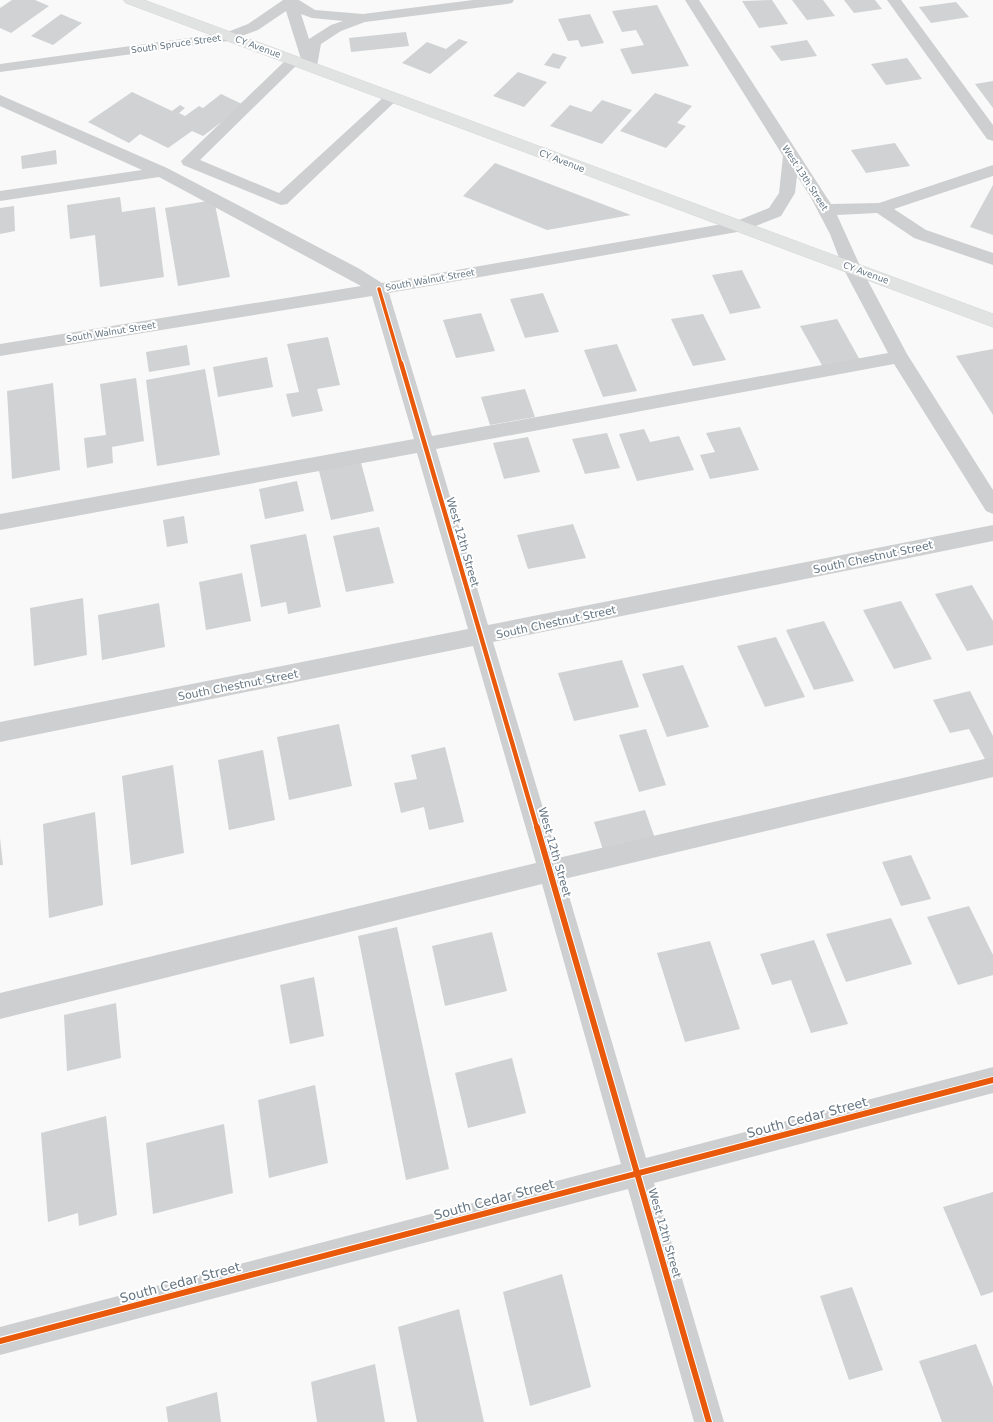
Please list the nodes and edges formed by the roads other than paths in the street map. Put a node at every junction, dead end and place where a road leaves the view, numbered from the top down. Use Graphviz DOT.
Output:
graph roads {
  1 [pos="131,0"];
  2 [pos="507,0"];
  3 [pos="692,0"];
  4 [pos="894,0"];
  5 [pos="291,1"];
  6 [pos="363,18"];
  7 [pos="228,37"];
  8 [pos="294,60"];
  9 [pos="310,66"];
  10 [pos="0,68"];
  11 [pos="392,97"];
  12 [pos="0,100"];
  13 [pos="23,111"];
  14 [pos="0,114"];
  15 [pos="993,136"];
  16 [pos="791,156"];
  17 [pos="993,170"];
  18 [pos="160,172"];
  19 [pos="0,196"];
  20 [pos="880,208"];
  21 [pos="826,210"];
  22 [pos="737,227"];
  23 [pos="993,259"];
  24 [pos="852,268"];
  25 [pos="379,289"];
  26 [pos="993,321"];
  27 [pos="0,350"];
  28 [pos="899,357"];
  29 [pos="424,444"];
  30 [pos="993,506"];
  31 [pos="0,522"];
  32 [pos="993,533"];
  33 [pos="480,637"];
  34 [pos="0,732"];
  35 [pos="993,767"];
  36 [pos="550,871"];
  37 [pos="0,1006"];
  38 [pos="993,1080"];
  39 [pos="637,1173"];
  40 [pos="0,1341"];
  41 [pos="709,1422"];
  1 -- 7 [label="main road, CY Avenue"];
  2 -- 6 [label="street"];
  3 -- 16 [label="street, West 13th Street"];
  4 -- 15 [label="street"];
  5 -- 6 [label="street"];
  5 -- 7 [label="street, South Spruce Street"];
  5 -- 9 [label="street"];
  6 -- 9 [label="street"];
  7 -- 8 [label="main road, CY Avenue"];
  7 -- 10 [label="street, South Spruce Street"];
  8 -- 9 [label="main road, CY Avenue"];
  8 -- 11 [label="street"];
  9 -- 11 [label="main road, CY Avenue"];
  11 -- 22 [label="main road, CY Avenue"];
  12 -- 13 [label="street"];
  13 -- 14 [label="street"];
  13 -- 18 [label="street"];
  16 -- 21 [label="street, West 13th Street"];
  16 -- 22 [label="street, South Walnut Street"];
  17 -- 20 [label="street"];
  18 -- 19 [label="street"];
  18 -- 25 [label="street"];
  20 -- 21 [label="street"];
  20 -- 23 [label="street"];
  21 -- 24 [label="street, West 13th Street"];
  22 -- 24 [label="main road, CY Avenue"];
  22 -- 25 [label="street, South Walnut Street"];
  24 -- 26 [label="main road, CY Avenue"];
  24 -- 28 [label="street, West 13th Street"];
  25 -- 27 [label="street, South Walnut Street"];
  25 -- 29 [label="street, West 12th Street"];
  28 -- 29 [label="street"];
  28 -- 30 [label="street, West 13th Street"];
  29 -- 31 [label="street"];
  29 -- 33 [label="street, West 12th Street"];
  32 -- 33 [label="street, South Chestnut Street"];
  33 -- 34 [label="street, South Chestnut Street"];
  33 -- 36 [label="street, West 12th Street"];
  35 -- 36 [label="street"];
  36 -- 37 [label="street"];
  36 -- 39 [label="street, West 12th Street"];
  38 -- 39 [label="street, South Cedar Street"];
  39 -- 40 [label="street, South Cedar Street"];
  39 -- 41 [label="street, West 12th Street"];
}
